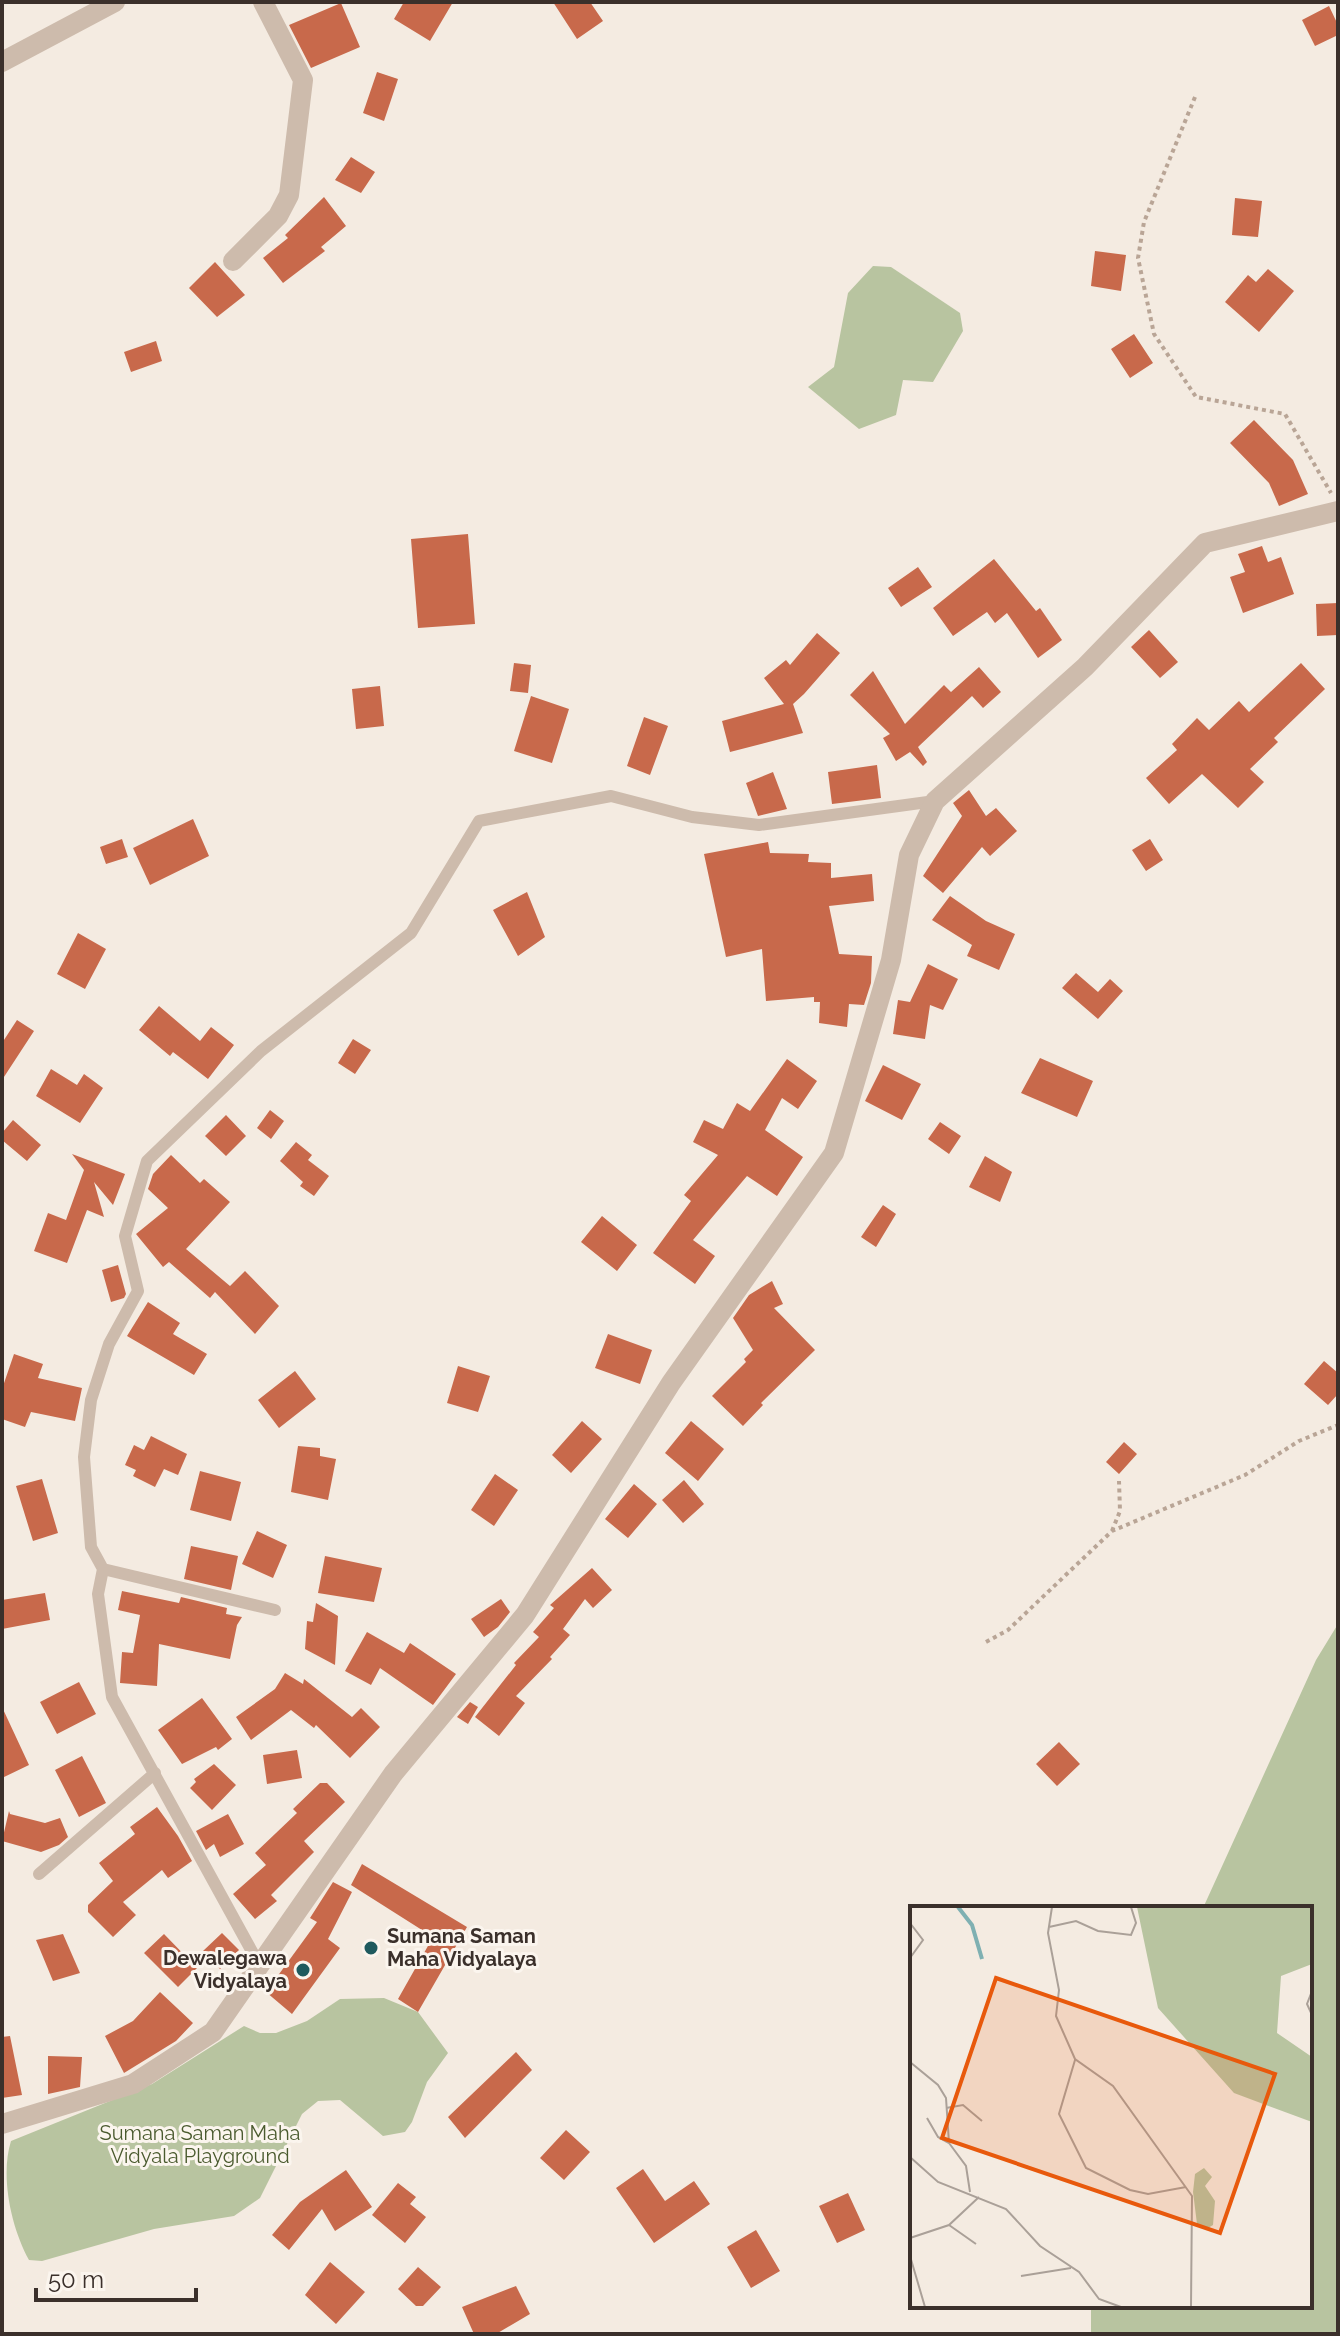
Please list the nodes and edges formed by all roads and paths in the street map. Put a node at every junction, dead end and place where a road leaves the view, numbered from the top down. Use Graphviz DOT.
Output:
graph roads {
  1 [pos="115,2"];
  2 [pos="263,2"];
  3 [pos="2,62"];
  4 [pos="1195,97"];
  5 [pos="233,261"];
  6 [pos="1336,511"];
  7 [pos="935,801"];
  8 [pos="1338,1425"];
  9 [pos="1119,1481"];
  10 [pos="1112,1531"];
  11 [pos="103,1569"];
  12 [pos="275,1610"];
  13 [pos="986,1642"];
  14 [pos="155,1773"];
  15 [pos="39,1874"];
  16 [pos="260,1966"];
  17 [pos="2,2124"];
  1 -- 3 [label="street"];
  2 -- 5 [label="street"];
  4 -- 6 [label="path"];
  6 -- 7 [label="street"];
  7 -- 11 [label="lane"];
  7 -- 16 [label="street"];
  8 -- 10 [label="path"];
  9 -- 10 [label="path"];
  10 -- 13 [label="path"];
  11 -- 12 [label="lane"];
  11 -- 14 [label="lane"];
  14 -- 15 [label="lane"];
  14 -- 16 [label="lane"];
  16 -- 17 [label="street"];
}
